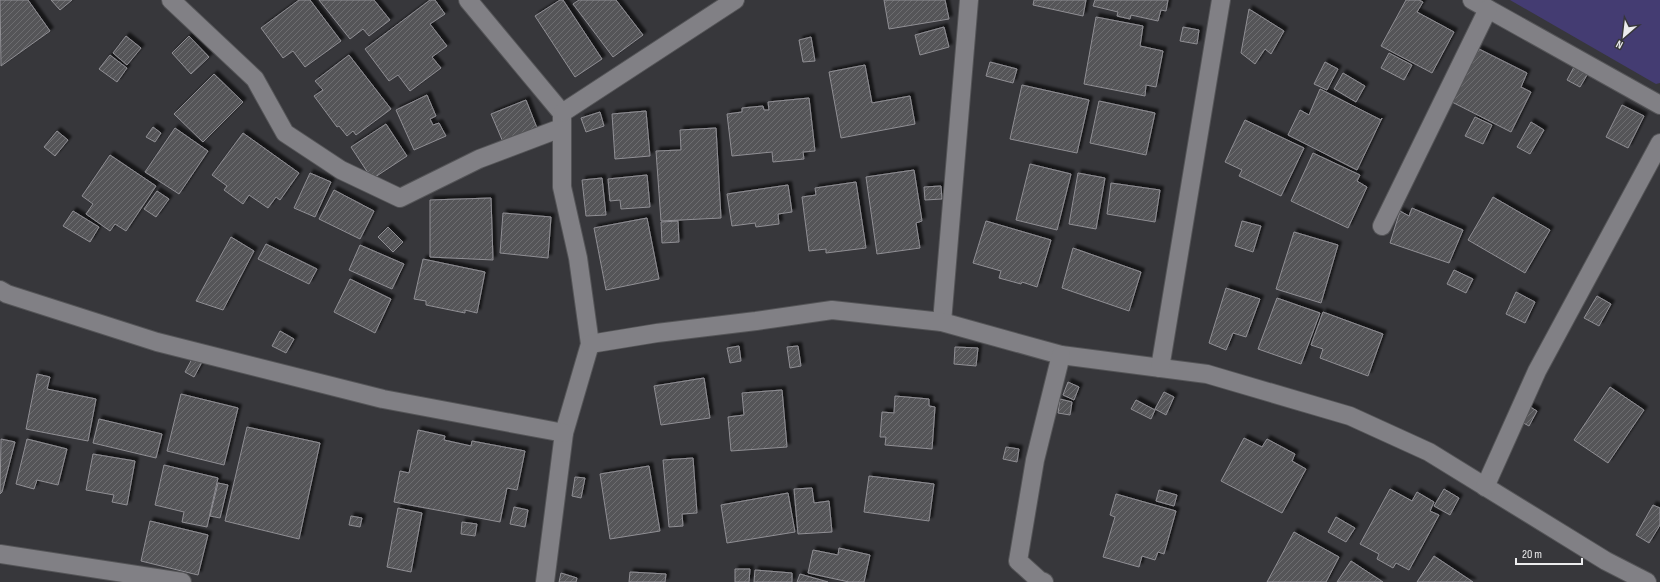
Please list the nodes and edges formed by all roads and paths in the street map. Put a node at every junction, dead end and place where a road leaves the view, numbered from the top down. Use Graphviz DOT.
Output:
graph roads {
  1 [pos="171,0"];
  2 [pos="468,0"];
  3 [pos="736,0"];
  4 [pos="969,0"];
  5 [pos="1221,0"];
  6 [pos="1472,0"];
  7 [pos="1488,9"];
  8 [pos="1660,105"];
  9 [pos="562,121"];
  10 [pos="1660,143"];
  11 [pos="1382,226"];
  12 [pos="0,290"];
  13 [pos="942,322"];
  14 [pos="590,344"];
  15 [pos="1061,355"];
  16 [pos="1160,368"];
  17 [pos="564,433"];
  18 [pos="1485,487"];
  19 [pos="0,554"];
  20 [pos="124,577"];
  21 [pos="182,582"];
  22 [pos="545,582"];
  23 [pos="1044,582"];
  24 [pos="1647,582"];
  1 -- 9 [label="street"];
  2 -- 9 [label="street"];
  3 -- 9 [label="street"];
  4 -- 13 [label="street"];
  5 -- 16 [label="street"];
  6 -- 7 [label="street"];
  7 -- 8 [label="street"];
  7 -- 11 [label="street"];
  9 -- 14 [label="street"];
  10 -- 18 [label="street"];
  12 -- 17 [label="street"];
  13 -- 14 [label="street"];
  13 -- 15 [label="street"];
  14 -- 17 [label="street"];
  15 -- 16 [label="street"];
  15 -- 23 [label="street"];
  16 -- 18 [label="street"];
  17 -- 22 [label="street"];
  18 -- 24 [label="street"];
  19 -- 20 [label="street"];
  20 -- 21 [label="street"];
}
